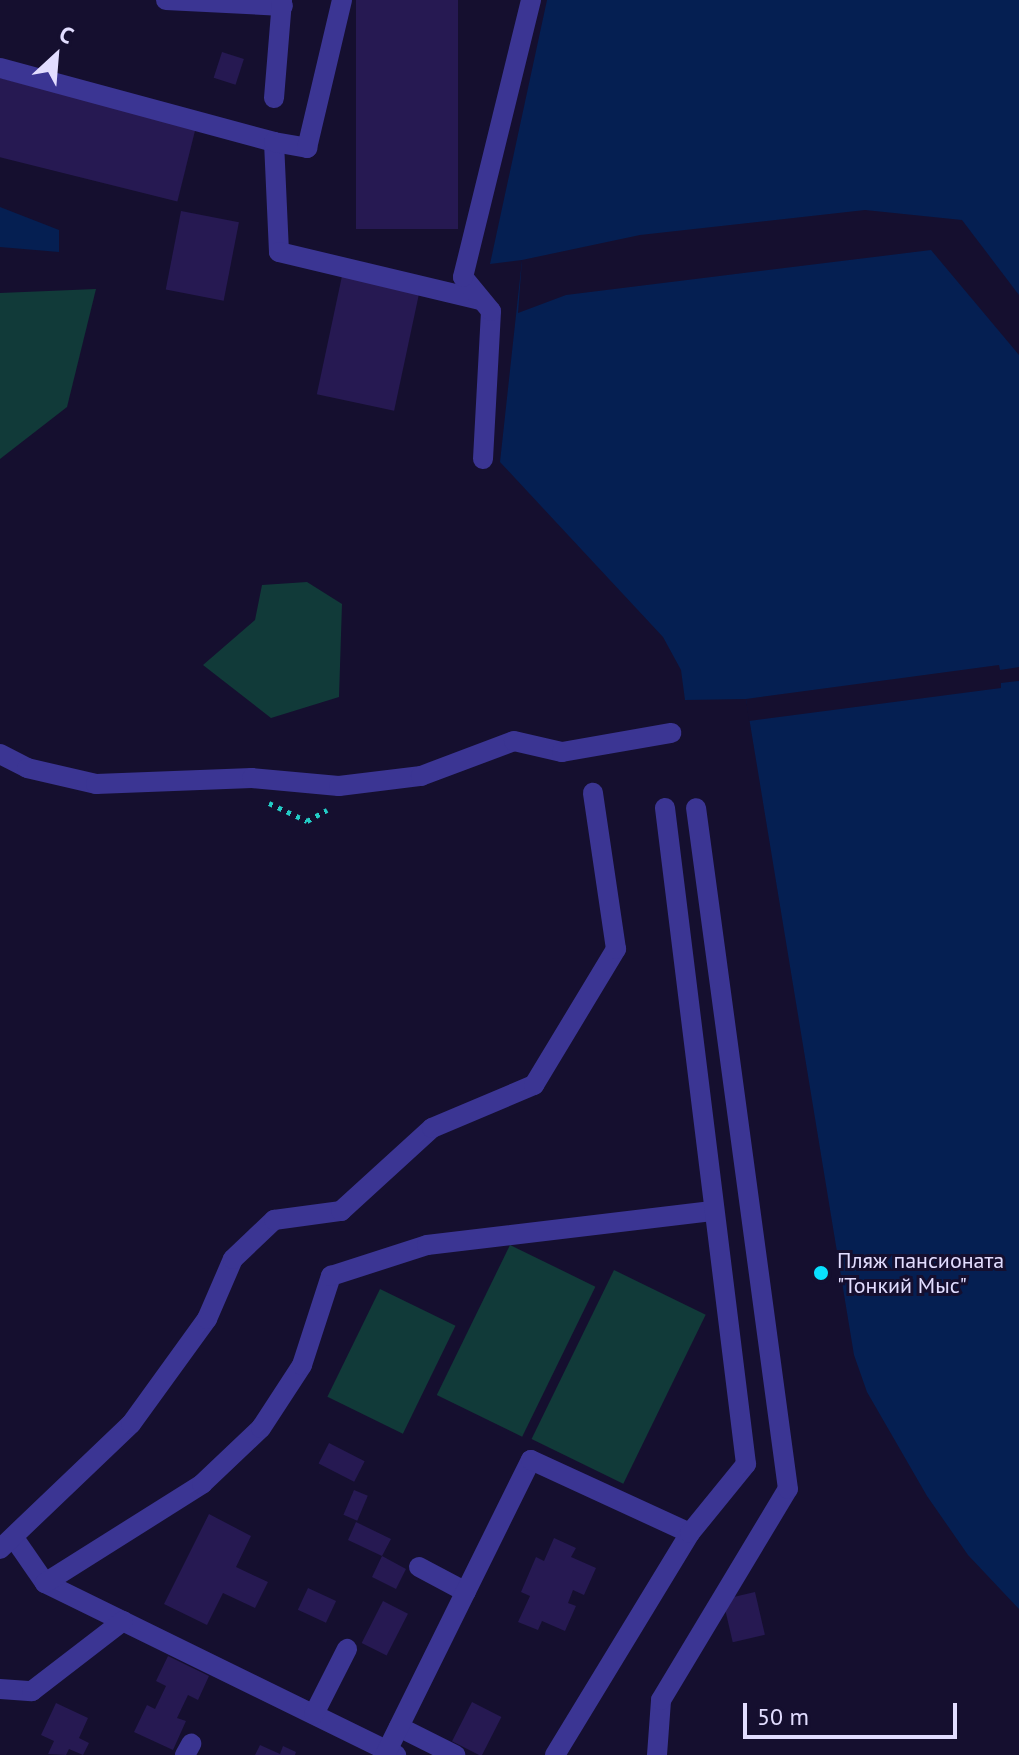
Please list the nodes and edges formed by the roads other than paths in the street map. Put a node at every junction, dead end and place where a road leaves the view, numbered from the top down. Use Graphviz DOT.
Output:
graph roads {
  1 [pos="166,0"];
  2 [pos="342,0"];
  3 [pos="531,0"];
  4 [pos="282,3"];
  5 [pos="0,68"];
  6 [pos="274,98"];
  7 [pos="274,142"];
  8 [pos="481,300"];
  9 [pos="483,459"];
  10 [pos="671,733"];
  11 [pos="0,754"];
  12 [pos="593,793"];
  13 [pos="665,808"];
  14 [pos="696,808"];
  15 [pos="714,1211"];
  16 [pos="690,1533"];
  17 [pos="7,1544"];
  18 [pos="419,1567"];
  19 [pos="45,1583"];
  20 [pos="466,1592"];
  21 [pos="123,1621"];
  22 [pos="347,1649"];
  23 [pos="0,1689"];
  24 [pos="314,1714"];
  25 [pos="399,1727"];
  26 [pos="390,1753"];
  27 [pos="455,1755"];
  28 [pos="555,1755"];
  29 [pos="657,1755"];
  1 -- 4 [label="lane"];
  2 -- 7 [label="lane"];
  3 -- 8 [label="lane"];
  4 -- 6 [label="lane"];
  5 -- 7 [label="lane"];
  7 -- 8 [label="lane"];
  8 -- 9 [label="lane"];
  10 -- 11 [label="lane"];
  12 -- 17 [label="lane"];
  13 -- 15 [label="lane"];
  14 -- 29 [label="lane"];
  15 -- 16 [label="lane"];
  15 -- 19 [label="lane"];
  16 -- 20 [label="lane"];
  16 -- 28 [label="lane"];
  17 -- 19 [label="lane"];
  18 -- 20 [label="lane"];
  19 -- 21 [label="lane"];
  20 -- 25 [label="lane"];
  21 -- 23 [label="lane"];
  21 -- 24 [label="lane"];
  22 -- 24 [label="lane"];
  24 -- 26 [label="lane"];
  25 -- 26 [label="lane"];
  25 -- 27 [label="lane"];
}
